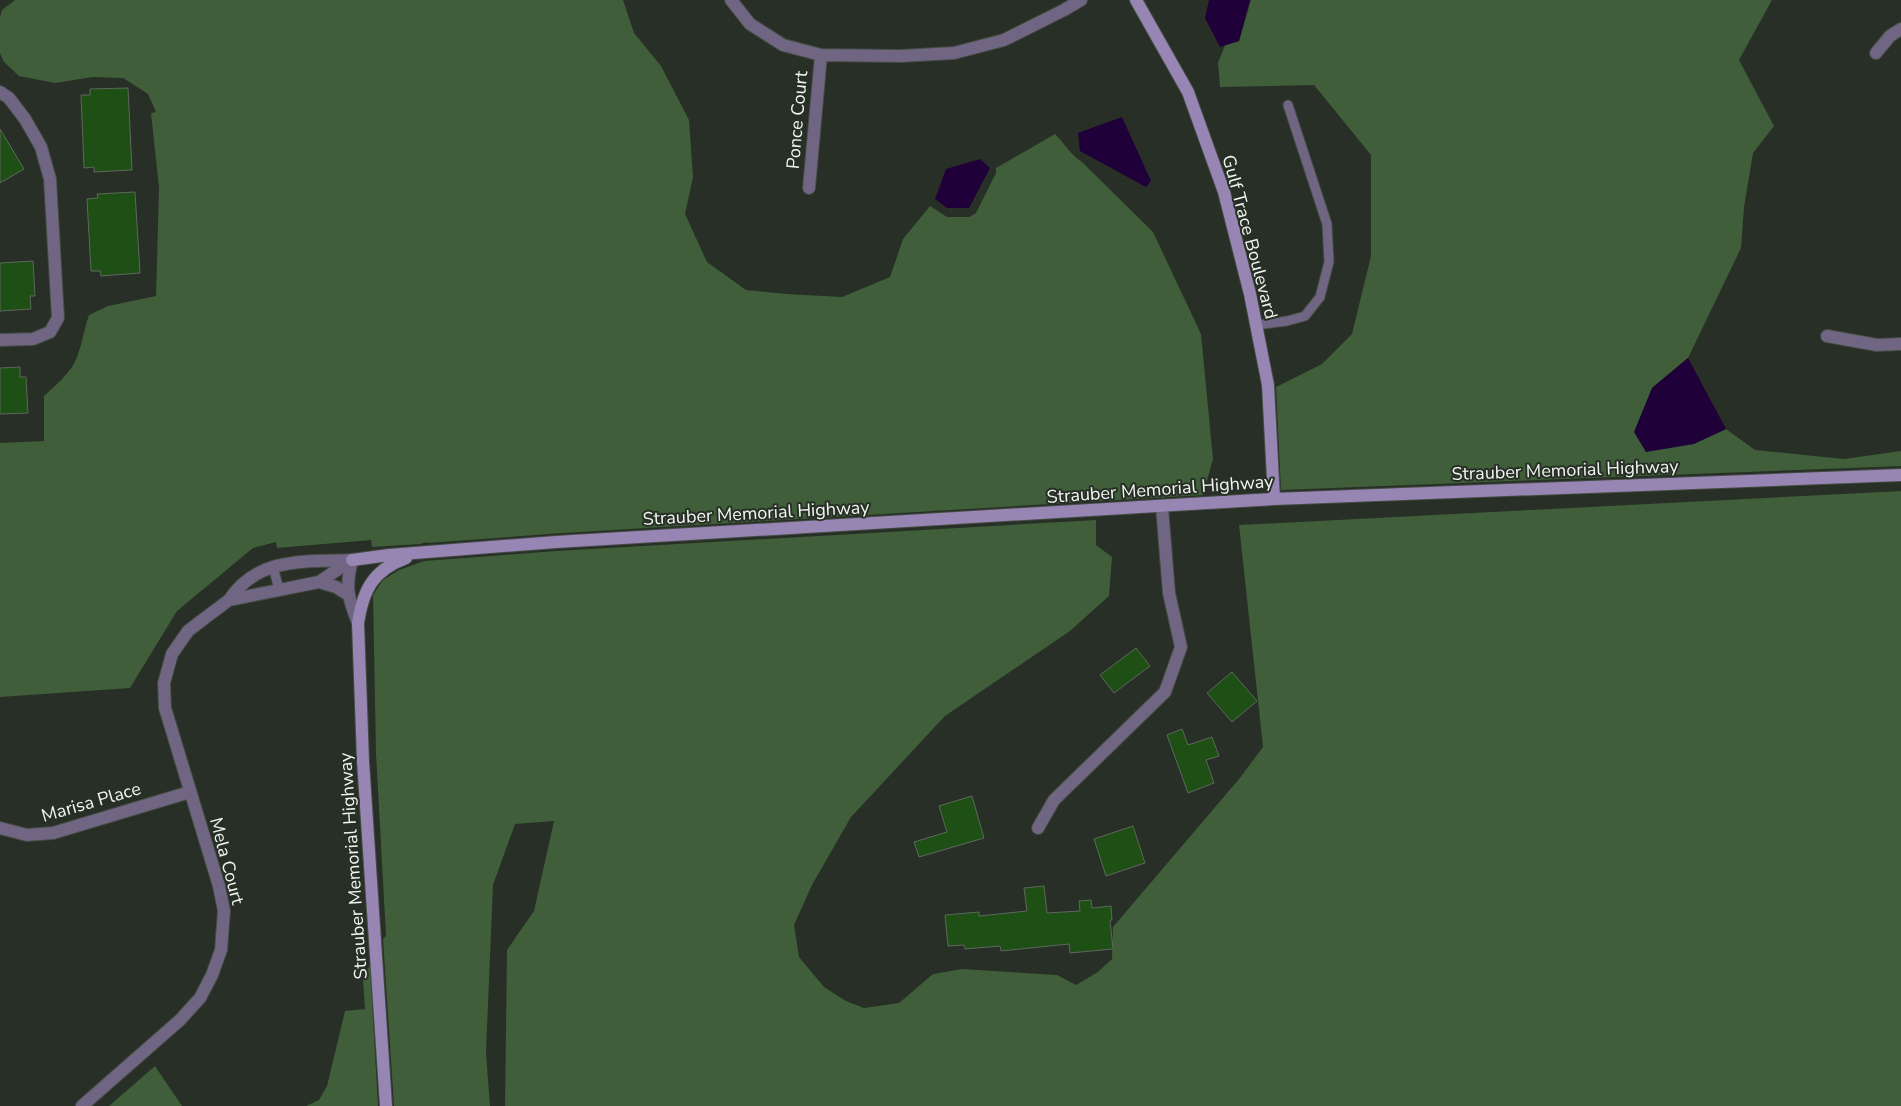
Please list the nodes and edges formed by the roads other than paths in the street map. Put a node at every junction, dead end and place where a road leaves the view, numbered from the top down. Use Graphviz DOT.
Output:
graph roads {
  1 [pos="732,0"];
  2 [pos="1081,0"];
  3 [pos="1136,0"];
  4 [pos="1901,29"];
  5 [pos="1876,53"];
  6 [pos="821,55"];
  7 [pos="0,92"];
  8 [pos="1288,105"];
  9 [pos="809,188"];
  10 [pos="1256,325"];
  11 [pos="1827,336"];
  12 [pos="0,340"];
  13 [pos="1901,344"];
  14 [pos="1901,475"];
  15 [pos="1274,499"];
  16 [pos="1162,507"];
  17 [pos="422,553"];
  18 [pos="352,560"];
  19 [pos="273,566"];
  20 [pos="319,582"];
  21 [pos="278,590"];
  22 [pos="347,594"];
  23 [pos="229,600"];
  24 [pos="358,623"];
  25 [pos="190,792"];
  26 [pos="0,828"];
  27 [pos="1038,828"];
  28 [pos="82,1106"];
  29 [pos="386,1106"];
  1 -- 6 [label="street"];
  2 -- 6 [label="street"];
  3 -- 10 [label="street, Gulf Trace Boulevard"];
  4 -- 5 [label="street"];
  6 -- 9 [label="street, Ponce Court"];
  7 -- 12 [label="street"];
  8 -- 10 [label="lane"];
  10 -- 15 [label="street, Gulf Trace Boulevard"];
  11 -- 13 [label="street"];
  14 -- 15 [label="street, Strauber Memorial Highway"];
  15 -- 16 [label="street, Strauber Memorial Highway"];
  16 -- 17 [label="street, Strauber Memorial Highway"];
  16 -- 27 [label="street"];
  17 -- 18 [label="street, Strauber Memorial Highway"];
  17 -- 24 [label="street, Strauber Memorial Highway"];
  18 -- 19 [label="street, Mela Court"];
  18 -- 20 [label="street, Mela Court"];
  18 -- 22 [label="street, Strauber Memorial Highway"];
  19 -- 21 [label="lane"];
  19 -- 23 [label="street, Mela Court"];
  20 -- 21 [label="street, Mela Court"];
  20 -- 22 [label="street"];
  21 -- 23 [label="street, Mela Court"];
  22 -- 24 [label="street, Strauber Memorial Highway"];
  23 -- 25 [label="street, Mela Court"];
  24 -- 29 [label="street, Strauber Memorial Highway"];
  25 -- 26 [label="street, Marisa Place"];
  25 -- 28 [label="street, Mela Court"];
}
